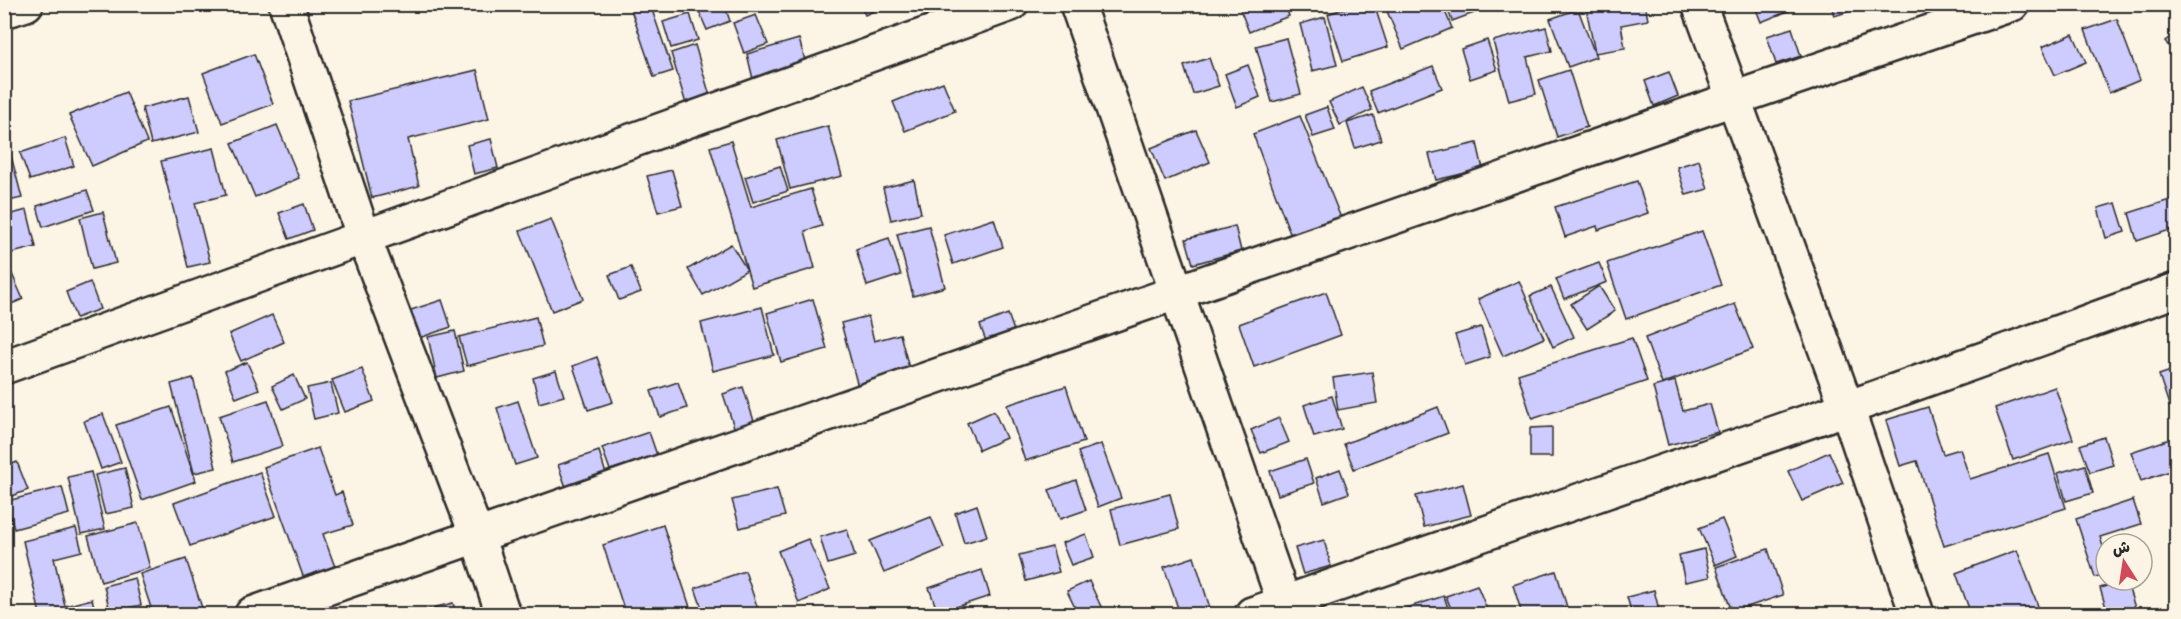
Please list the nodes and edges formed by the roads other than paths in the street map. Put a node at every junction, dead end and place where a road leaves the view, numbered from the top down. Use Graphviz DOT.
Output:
graph roads {
  1 [pos="26,4"];
  2 [pos="286,4"];
  3 [pos="1011,4"];
  4 [pos="1077,4"];
  5 [pos="1699,4"];
  6 [pos="2012,4"];
  7 [pos="4,11"];
  8 [pos="1733,99"];
  9 [pos="364,238"];
  10 [pos="2176,290"];
  11 [pos="1177,294"];
  12 [pos="4,367"];
  13 [pos="1847,408"];
  14 [pos="477,536"];
  15 [pos="1286,609"];
  16 [pos="252,615"];
  17 [pos="503,615"];
  18 [pos="1252,615"];
  19 [pos="1917,615"];
  1 -- 7 [label="street"];
  2 -- 9 [label="street"];
  3 -- 9 [label="street"];
  4 -- 11 [label="street"];
  5 -- 8 [label="street"];
  6 -- 8 [label="street"];
  8 -- 11 [label="street"];
  8 -- 13 [label="street"];
  9 -- 12 [label="street"];
  9 -- 14 [label="street"];
  10 -- 13 [label="street"];
  11 -- 14 [label="street"];
  11 -- 15 [label="street"];
  13 -- 15 [label="street"];
  13 -- 19 [label="street"];
  14 -- 16 [label="street"];
  14 -- 17 [label="street"];
  15 -- 18 [label="street"];
}
